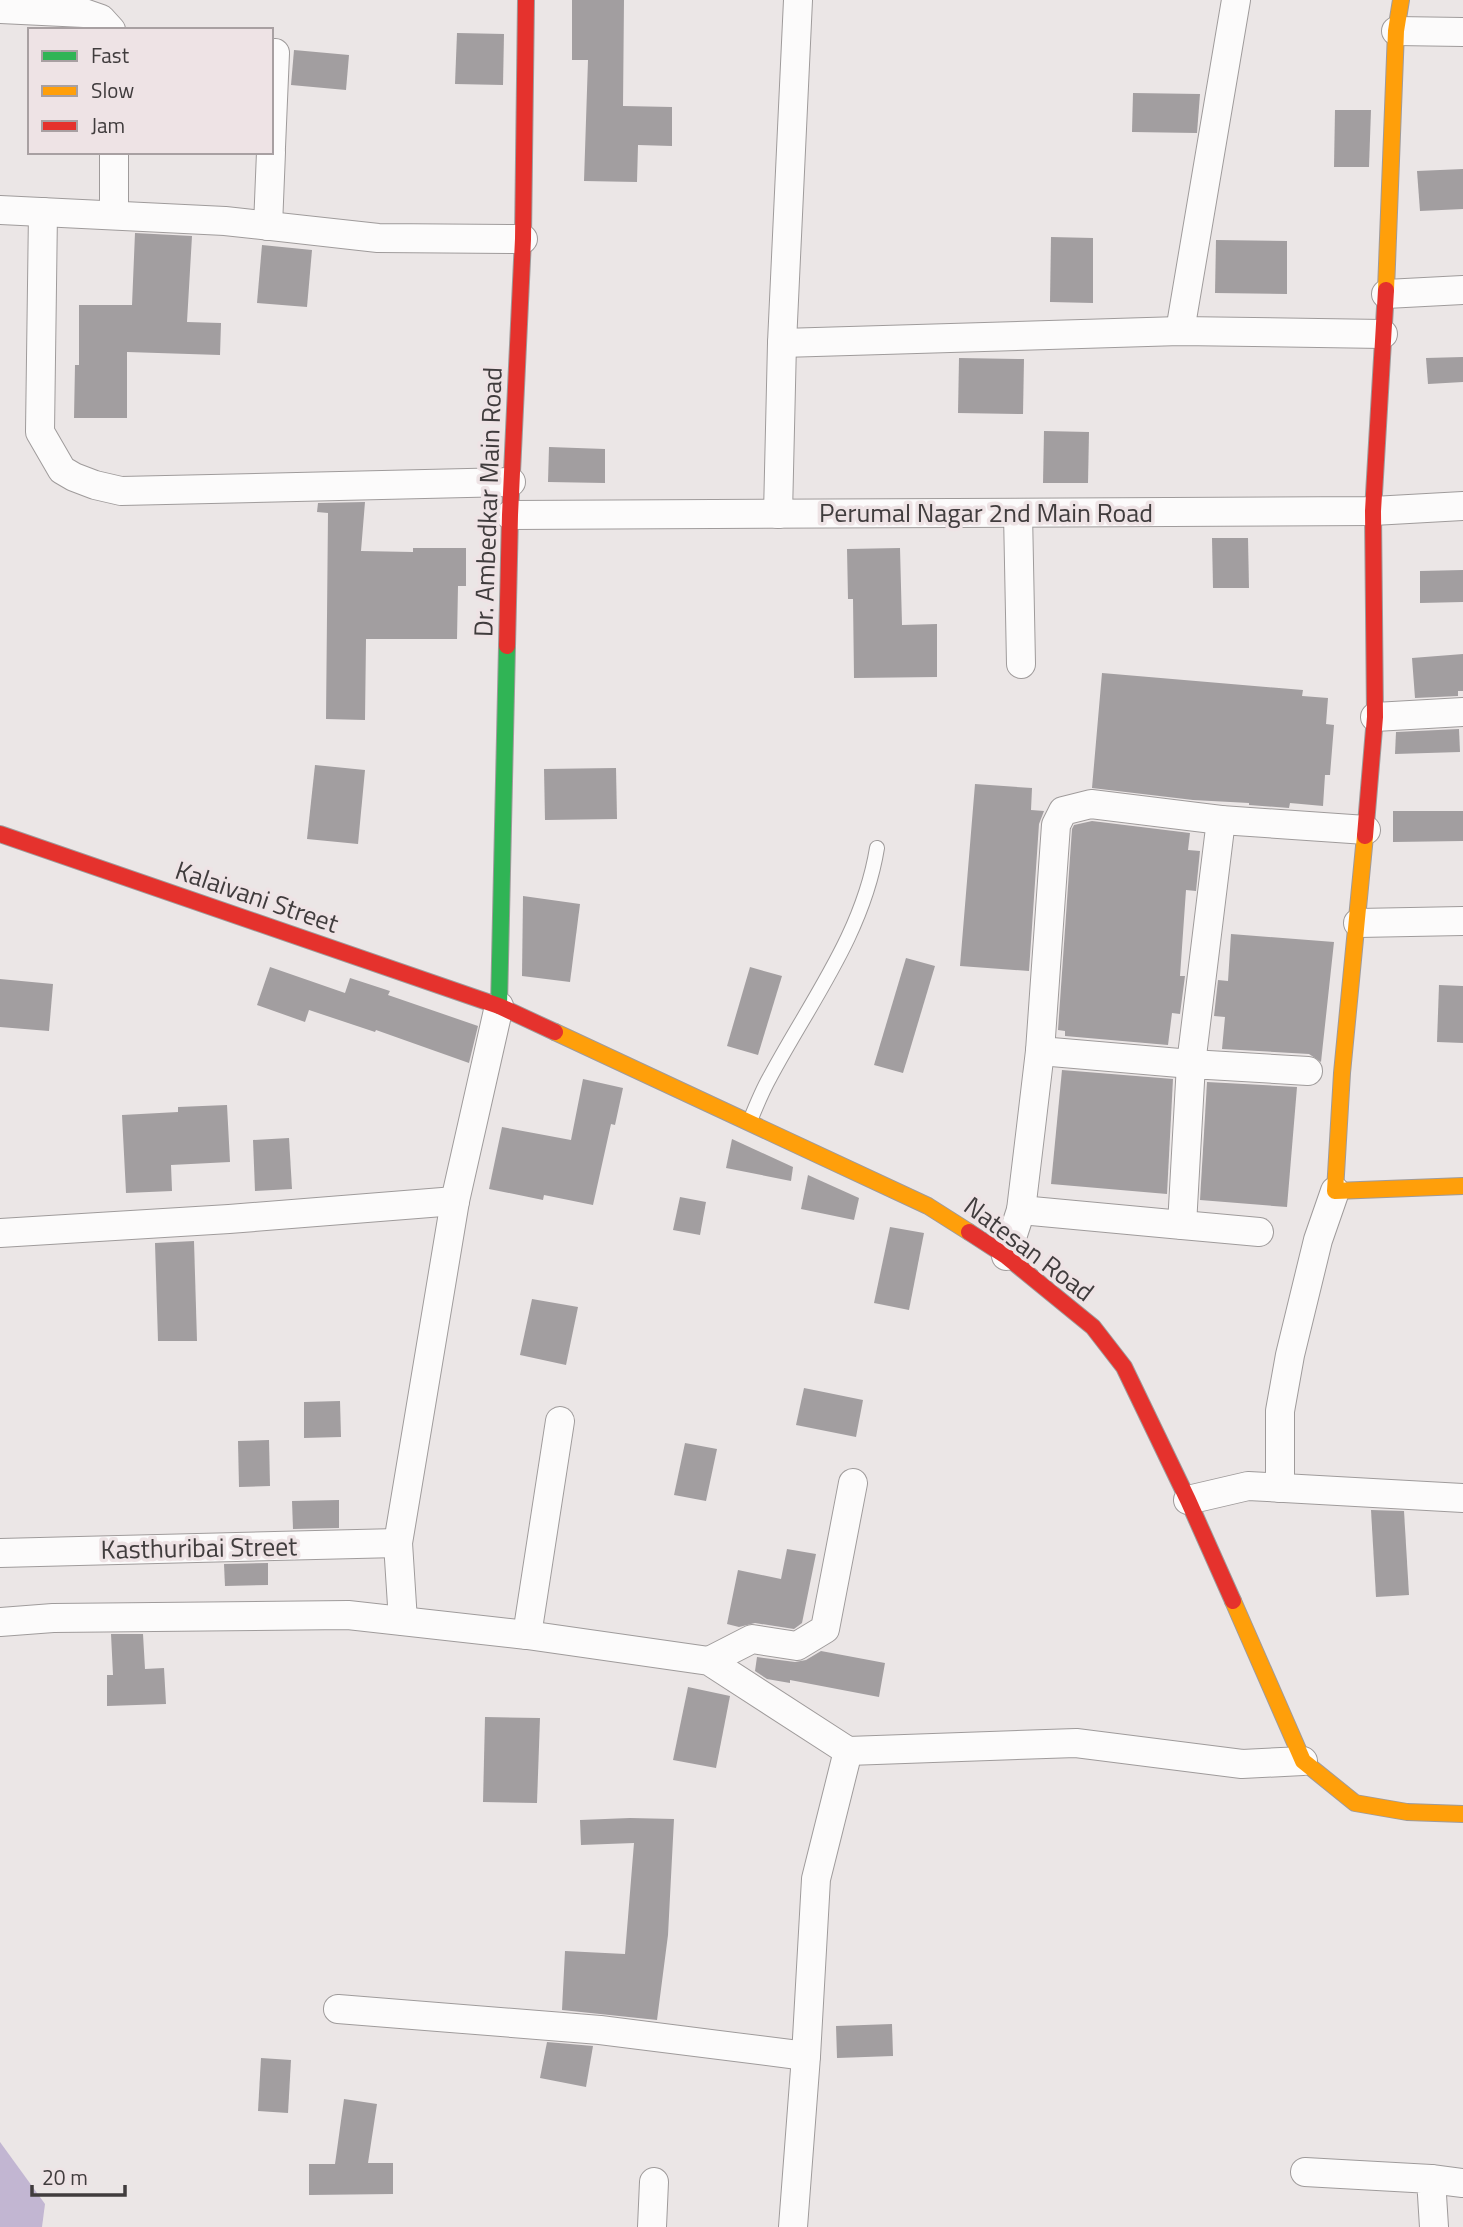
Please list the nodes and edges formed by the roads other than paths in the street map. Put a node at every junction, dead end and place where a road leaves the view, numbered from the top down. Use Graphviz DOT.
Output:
graph roads {
  1 [pos="526,0"];
  2 [pos="798,0"];
  3 [pos="1236,0"];
  4 [pos="1401,0"];
  5 [pos="0,9"];
  6 [pos="109,28"];
  7 [pos="1396,31"];
  8 [pos="1463,32"];
  9 [pos="275,53"];
  10 [pos="273,100"];
  11 [pos="114,154"];
  12 [pos="271,154"];
  13 [pos="0,210"];
  14 [pos="43,212"];
  15 [pos="114,214"];
  16 [pos="268,226"];
  17 [pos="523,239"];
  18 [pos="1463,290"];
  19 [pos="1386,294"];
  20 [pos="1180,331"];
  21 [pos="1383,334"];
  22 [pos="782,343"];
  23 [pos="511,482"];
  24 [pos="1463,506"];
  25 [pos="1373,511"];
  26 [pos="1018,513"];
  27 [pos="778,514"];
  28 [pos="510,515"];
  29 [pos="1021,664"];
  30 [pos="1463,712"];
  31 [pos="1375,717"];
  32 [pos="1221,820"];
  33 [pos="1366,830"];
  34 [pos="0,834"];
  35 [pos="877,848"];
  36 [pos="1463,921"];
  37 [pos="1358,923"];
  38 [pos="499,1006"];
  39 [pos="1040,1051"];
  40 [pos="1191,1065"];
  41 [pos="1308,1071"];
  42 [pos="749,1122"];
  43 [pos="1463,1186"];
  44 [pos="1335,1191"];
  45 [pos="455,1200"];
  46 [pos="1021,1210"];
  47 [pos="1182,1224"];
  48 [pos="0,1233"];
  49 [pos="1259,1233"];
  50 [pos="1006,1256"];
  51 [pos="560,1421"];
  52 [pos="853,1483"];
  53 [pos="1280,1488"];
  54 [pos="1463,1498"];
  55 [pos="1188,1500"];
  56 [pos="398,1543"];
  57 [pos="0,1553"];
  58 [pos="403,1621"];
  59 [pos="0,1622"];
  60 [pos="527,1635"];
  61 [pos="709,1661"];
  62 [pos="848,1751"];
  63 [pos="1303,1761"];
  64 [pos="1463,1814"];
  65 [pos="338,2009"];
  66 [pos="806,2056"];
  67 [pos="1305,2172"];
  68 [pos="1432,2179"];
  69 [pos="654,2182"];
  70 [pos="1463,2183"];
  71 [pos="652,2227"];
  72 [pos="793,2227"];
  73 [pos="1434,2227"];
  1 -- 17 [label="street, Dr. Ambedkar Main Road"];
  2 -- 22 [label="street"];
  3 -- 20 [label="street"];
  4 -- 7 [label="street"];
  5 -- 6 [label="street"];
  7 -- 8 [label="street"];
  7 -- 19 [label="street"];
  9 -- 10 [label="street"];
  11 -- 15 [label="street"];
  12 -- 16 [label="street"];
  13 -- 14 [label="street"];
  14 -- 15 [label="street"];
  14 -- 23 [label="street"];
  15 -- 16 [label="street"];
  16 -- 17 [label="street"];
  17 -- 23 [label="street, Dr. Ambedkar Main Road"];
  18 -- 19 [label="street"];
  19 -- 21 [label="street"];
  20 -- 21 [label="street"];
  20 -- 22 [label="street"];
  21 -- 25 [label="street"];
  22 -- 27 [label="street"];
  23 -- 28 [label="street, Dr. Ambedkar Main Road"];
  24 -- 25 [label="street, Perumal Nagar 2nd Main Road"];
  25 -- 26 [label="street, Perumal Nagar 2nd Main Road"];
  25 -- 31 [label="street"];
  26 -- 27 [label="street, Perumal Nagar 2nd Main Road"];
  26 -- 29 [label="street"];
  27 -- 28 [label="street, Perumal Nagar 2nd Main Road"];
  28 -- 38 [label="street, Dr. Ambedkar Main Road"];
  30 -- 31 [label="street"];
  31 -- 33 [label="street"];
  32 -- 33 [label="street"];
  32 -- 39 [label="street"];
  32 -- 40 [label="street"];
  33 -- 37 [label="street"];
  34 -- 38 [label="street, Kalaivani Street"];
  35 -- 42 [label="lane"];
  36 -- 37 [label="street"];
  37 -- 44 [label="street"];
  38 -- 42 [label="street, Natesan Road"];
  38 -- 45 [label="street"];
  39 -- 40 [label="street"];
  39 -- 46 [label="street"];
  40 -- 41 [label="street"];
  40 -- 47 [label="street"];
  42 -- 50 [label="street, Natesan Road"];
  43 -- 44 [label="street"];
  44 -- 53 [label="street"];
  45 -- 48 [label="street"];
  45 -- 56 [label="street"];
  46 -- 47 [label="street"];
  46 -- 50 [label="street"];
  47 -- 49 [label="street"];
  50 -- 55 [label="street, Natesan Road"];
  51 -- 60 [label="street"];
  52 -- 61 [label="street"];
  53 -- 54 [label="street"];
  53 -- 55 [label="street"];
  55 -- 63 [label="street, Natesan Road"];
  56 -- 57 [label="street, Kasthuribai Street"];
  56 -- 58 [label="street"];
  58 -- 59 [label="street"];
  58 -- 60 [label="street"];
  60 -- 61 [label="street"];
  61 -- 62 [label="street"];
  62 -- 63 [label="street"];
  62 -- 66 [label="street"];
  63 -- 64 [label="street"];
  65 -- 66 [label="street"];
  66 -- 72 [label="street"];
  67 -- 68 [label="street"];
  68 -- 70 [label="street"];
  68 -- 73 [label="street"];
  69 -- 71 [label="street"];
}
